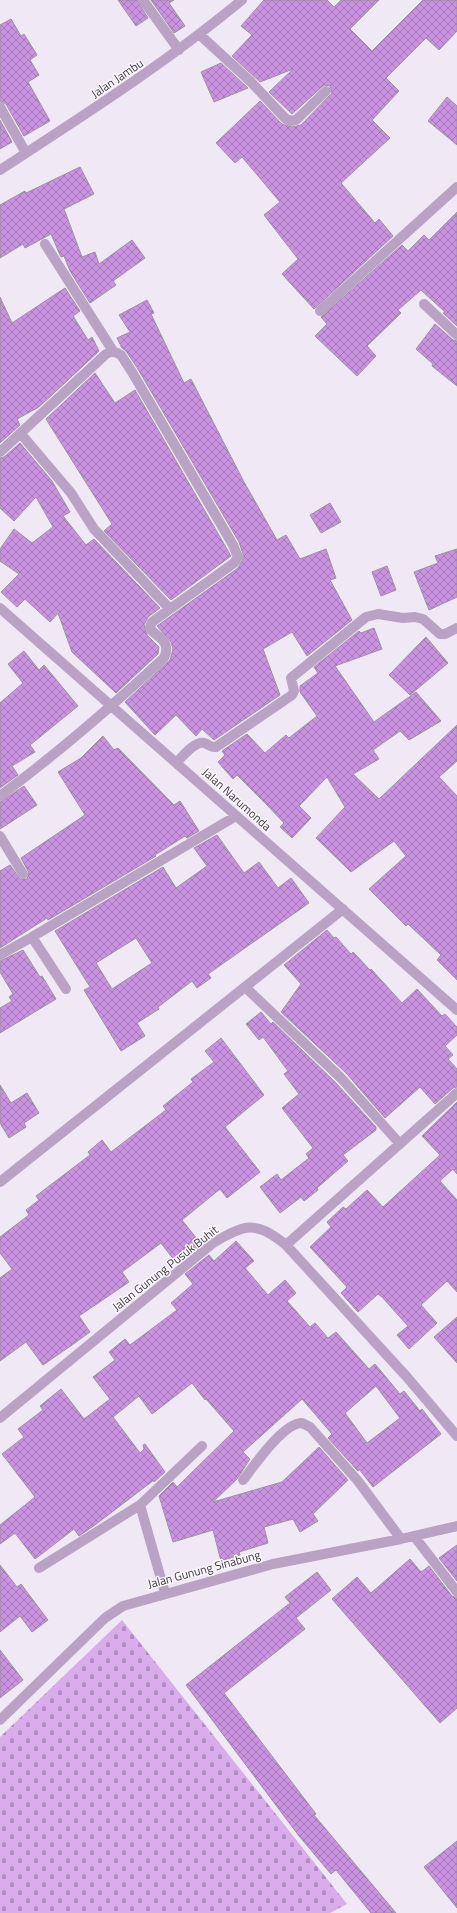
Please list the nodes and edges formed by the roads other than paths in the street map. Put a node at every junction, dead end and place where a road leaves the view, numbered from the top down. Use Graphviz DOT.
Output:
graph roads {
  1 [pos="143,0"];
  2 [pos="242,0"];
  3 [pos="200,35"];
  4 [pos="179,50"];
  5 [pos="326,91"];
  6 [pos="0,107"];
  7 [pos="26,153"];
  8 [pos="0,170"];
  9 [pos="457,187"];
  10 [pos="45,244"];
  11 [pos="424,304"];
  12 [pos="320,311"];
  13 [pos="457,336"];
  14 [pos="113,351"];
  15 [pos="21,434"];
  16 [pos="0,452"];
  17 [pos="0,608"];
  18 [pos="170,609"];
  19 [pos="457,628"];
  20 [pos="112,706"];
  21 [pos="177,762"];
  22 [pos="0,796"];
  23 [pos="236,816"];
  24 [pos="0,836"];
  25 [pos="23,874"];
  26 [pos="343,909"];
  27 [pos="32,938"];
  28 [pos="0,955"];
  29 [pos="245,987"];
  30 [pos="66,989"];
  31 [pos="457,1010"];
  32 [pos="457,1092"];
  33 [pos="400,1144"];
  34 [pos="0,1182"];
  35 [pos="286,1245"];
  36 [pos="0,1418"];
  37 [pos="457,1436"];
  38 [pos="202,1446"];
  39 [pos="243,1480"];
  40 [pos="140,1505"];
  41 [pos="457,1526"];
  42 [pos="414,1536"];
  43 [pos="401,1539"];
  44 [pos="39,1568"];
  45 [pos="457,1592"];
  46 [pos="165,1593"];
  47 [pos="0,1720"];
  1 -- 4 [label="street"];
  2 -- 3 [label="street, Jalan Jambu"];
  3 -- 4 [label="street, Jalan Jambu"];
  3 -- 5 [label="street"];
  4 -- 7 [label="street, Jalan Jambu"];
  6 -- 7 [label="street"];
  7 -- 8 [label="street, Jalan Jambu"];
  9 -- 12 [label="street"];
  10 -- 14 [label="street"];
  11 -- 13 [label="street"];
  14 -- 15 [label="street"];
  14 -- 18 [label="street"];
  15 -- 16 [label="street"];
  15 -- 18 [label="street"];
  17 -- 20 [label="street, Jalan Narumonda"];
  18 -- 20 [label="street"];
  19 -- 21 [label="street"];
  20 -- 21 [label="street, Jalan Narumonda"];
  20 -- 22 [label="street"];
  21 -- 23 [label="street, Jalan Narumonda"];
  23 -- 26 [label="street, Jalan Narumonda"];
  23 -- 27 [label="street"];
  24 -- 25 [label="street"];
  26 -- 29 [label="street"];
  26 -- 31 [label="street, Jalan Narumonda"];
  27 -- 28 [label="street"];
  27 -- 30 [label="street"];
  29 -- 33 [label="street"];
  29 -- 34 [label="street"];
  32 -- 33 [label="street"];
  33 -- 35 [label="street"];
  35 -- 36 [label="street, Jalan Gunung Pusuk Buhit"];
  35 -- 37 [label="street, Jalan Gunung Pusuk Buhit"];
  38 -- 40 [label="street"];
  39 -- 43 [label="street"];
  40 -- 44 [label="street"];
  40 -- 46 [label="street"];
  41 -- 42 [label="street, Jalan Gunung Sinabung"];
  42 -- 43 [label="street, Jalan Gunung Sinabung"];
  42 -- 45 [label="street"];
  43 -- 46 [label="street, Jalan Gunung Sinabung"];
  46 -- 47 [label="street, Jalan Gunung Sinabung"];
}
